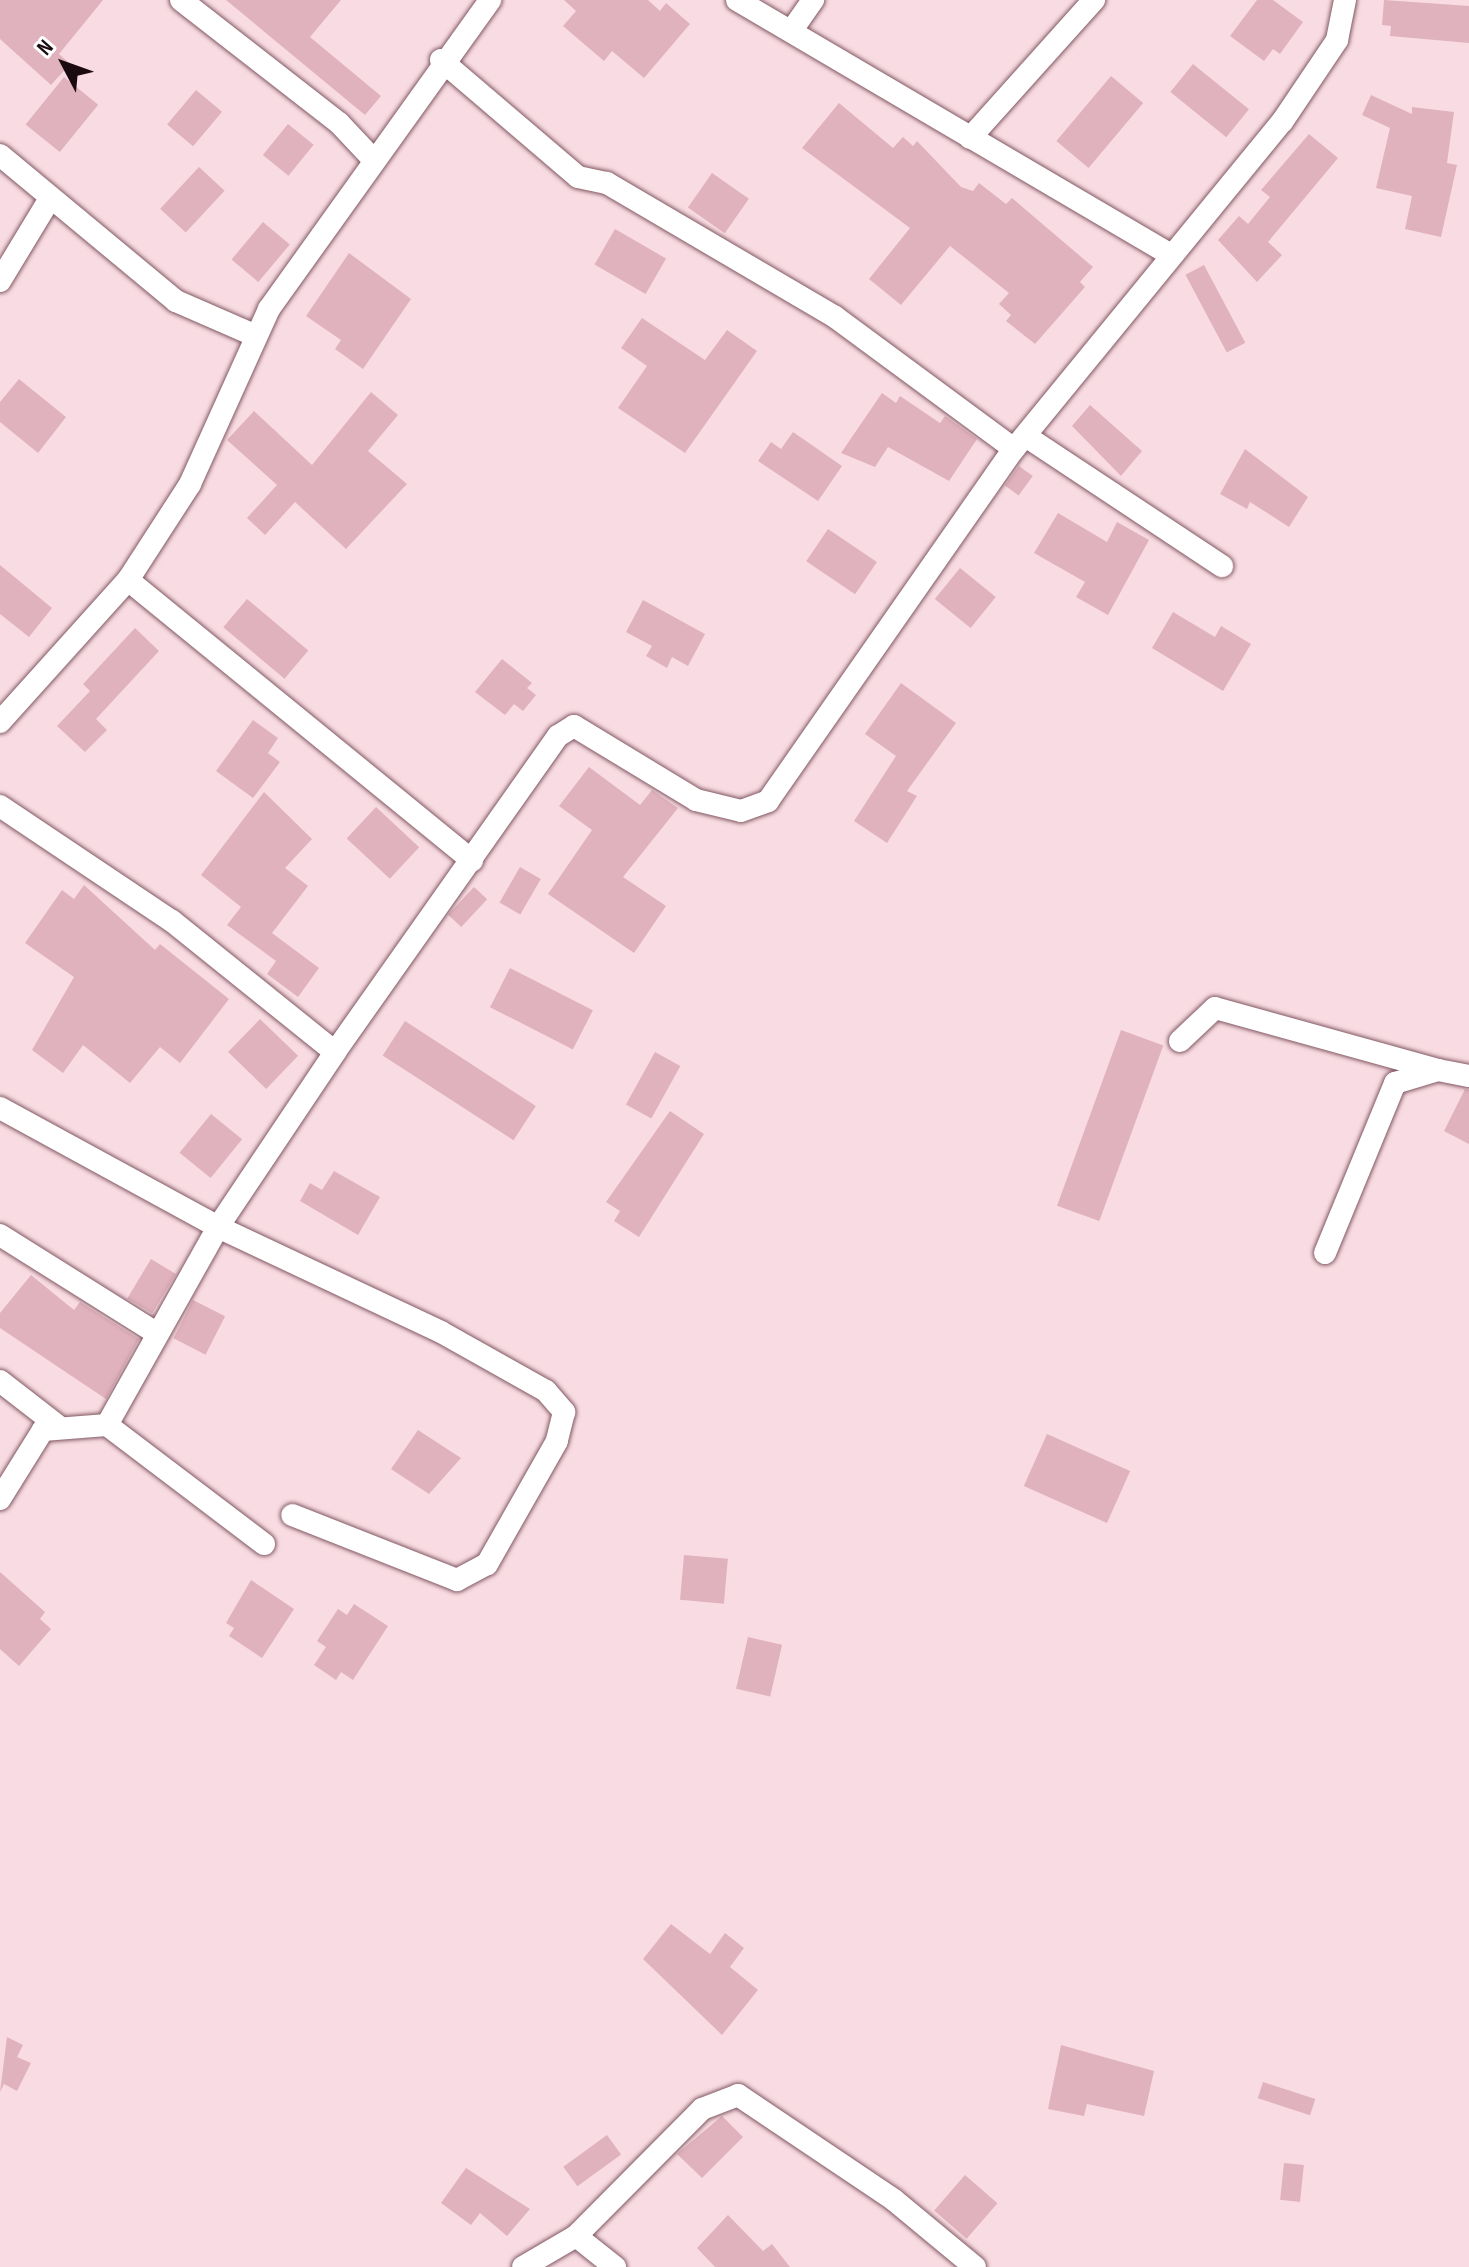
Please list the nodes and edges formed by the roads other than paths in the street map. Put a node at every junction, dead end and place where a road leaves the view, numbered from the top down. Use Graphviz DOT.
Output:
graph roads {
  1 [pos="490,0"];
  2 [pos="737,0"];
  3 [pos="813,0"];
  4 [pos="1094,0"];
  5 [pos="1345,0"];
  6 [pos="190,3"];
  7 [pos="792,30"];
  8 [pos="441,60"];
  9 [pos="970,138"];
  10 [pos="0,155"];
  11 [pos="371,157"];
  12 [pos="49,200"];
  13 [pos="1171,255"];
  14 [pos="0,281"];
  15 [pos="254,335"];
  16 [pos="1021,443"];
  17 [pos="1222,566"];
  18 [pos="128,580"];
  19 [pos="0,722"];
  20 [pos="0,806"];
  21 [pos="472,861"];
  22 [pos="1180,1041"];
  23 [pos="335,1052"];
  24 [pos="1438,1070"];
  25 [pos="1469,1076"];
  26 [pos="0,1108"];
  27 [pos="218,1227"];
  28 [pos="0,1235"];
  29 [pos="1325,1253"];
  30 [pos="156,1333"];
  31 [pos="0,1381"];
  32 [pos="107,1425"];
  33 [pos="58,1426"];
  34 [pos="0,1499"];
  35 [pos="292,1515"];
  36 [pos="264,1544"];
  37 [pos="576,2236"];
  38 [pos="523,2267"];
  39 [pos="615,2267"];
  40 [pos="975,2267"];
  1 -- 8 [label="street"];
  2 -- 7 [label="street"];
  3 -- 7 [label="street"];
  4 -- 9 [label="street"];
  5 -- 13 [label="street"];
  6 -- 11 [label="street"];
  7 -- 9 [label="street"];
  8 -- 11 [label="street"];
  8 -- 16 [label="street"];
  9 -- 13 [label="street"];
  10 -- 12 [label="street"];
  11 -- 15 [label="street"];
  12 -- 14 [label="street"];
  12 -- 15 [label="street"];
  13 -- 16 [label="street"];
  15 -- 18 [label="street"];
  16 -- 17 [label="street"];
  16 -- 21 [label="street"];
  18 -- 19 [label="street"];
  18 -- 21 [label="street"];
  20 -- 23 [label="street"];
  21 -- 23 [label="street"];
  22 -- 24 [label="street"];
  23 -- 27 [label="street"];
  24 -- 25 [label="street"];
  24 -- 29 [label="street"];
  26 -- 27 [label="street"];
  27 -- 30 [label="street"];
  27 -- 35 [label="street"];
  28 -- 30 [label="street"];
  30 -- 32 [label="street"];
  31 -- 33 [label="street"];
  32 -- 33 [label="street"];
  32 -- 36 [label="street"];
  33 -- 34 [label="street"];
  37 -- 38 [label="street"];
  37 -- 39 [label="street"];
  37 -- 40 [label="street"];
}
